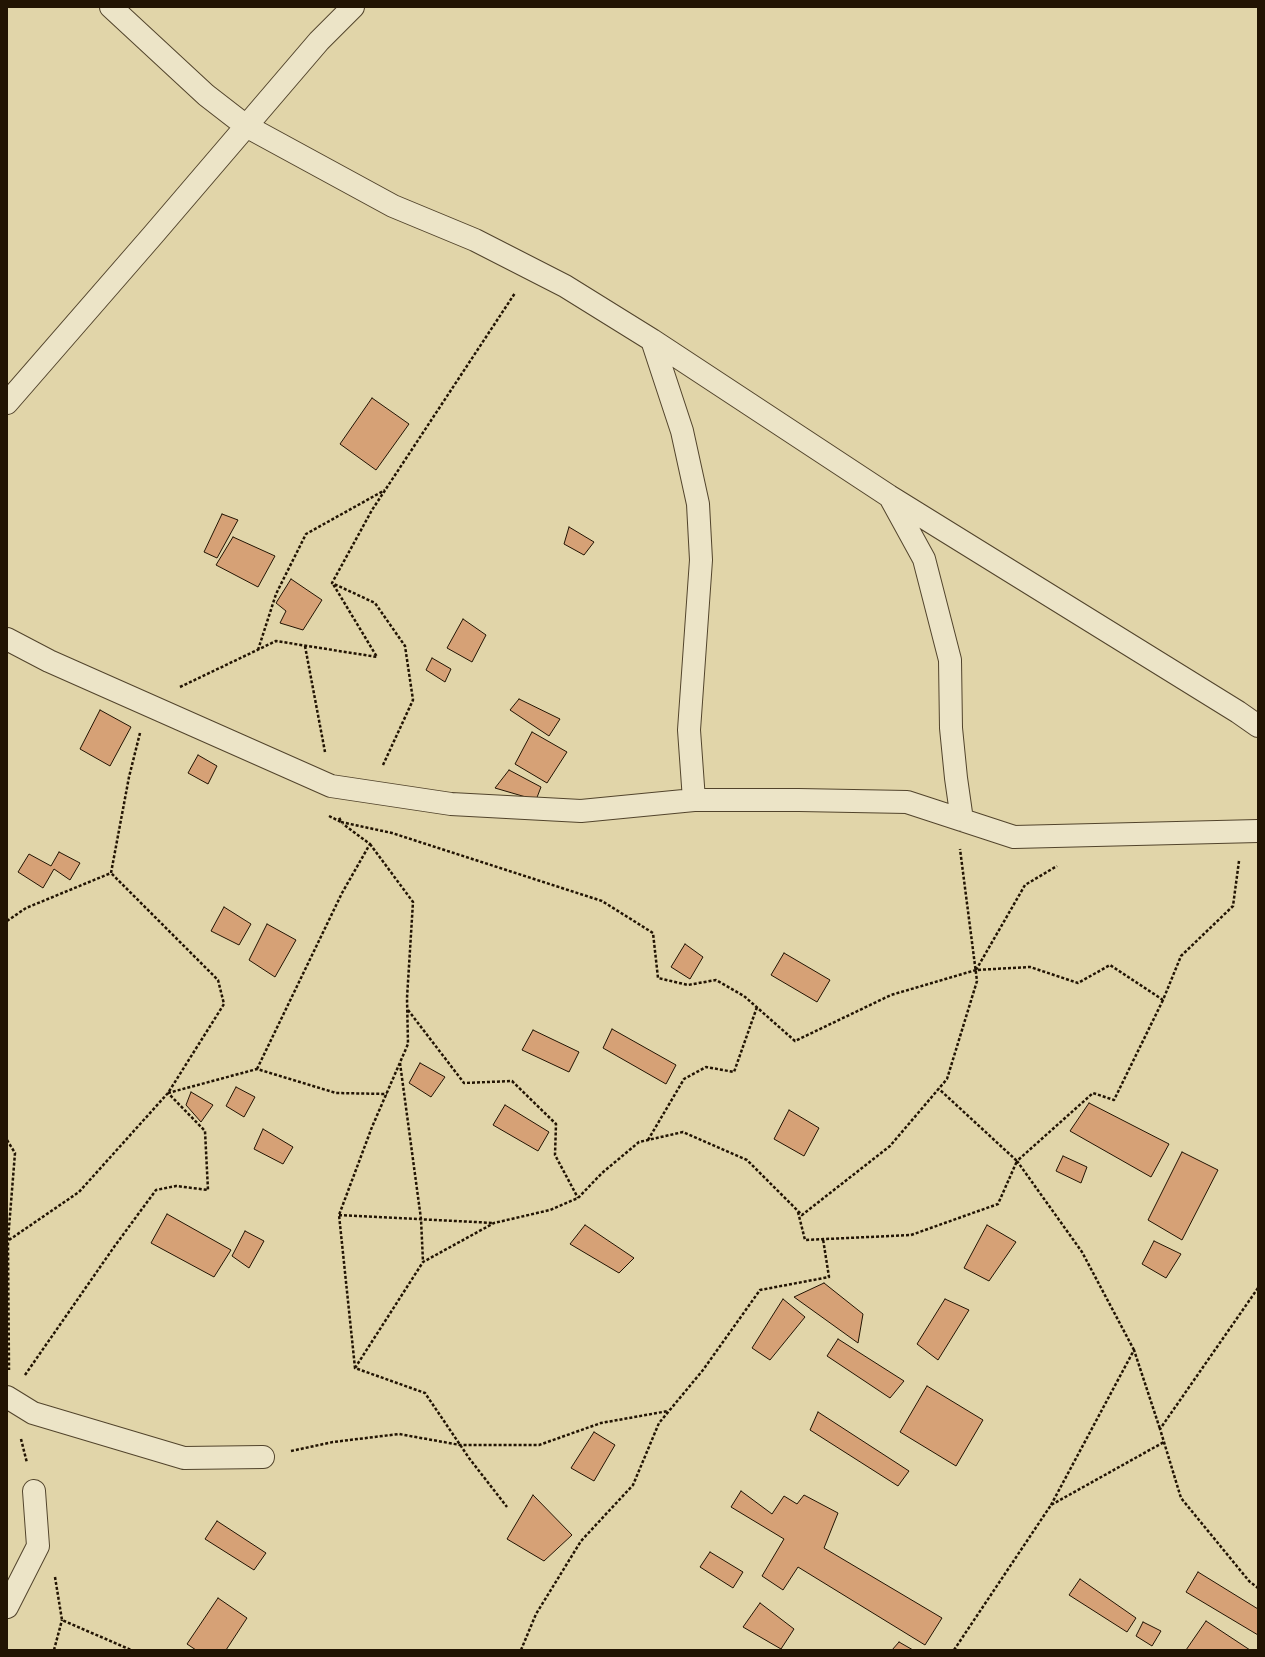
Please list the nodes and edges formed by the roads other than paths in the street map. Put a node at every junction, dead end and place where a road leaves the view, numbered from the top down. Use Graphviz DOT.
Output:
graph roads {
  1 [pos="111,7"];
  2 [pos="353,7"];
  3 [pos="246,126"];
  4 [pos="652,340"];
  5 [pos="7,403"];
  6 [pos="889,496"];
  7 [pos="7,639"];
  8 [pos="1258,726"];
  9 [pos="694,800"];
  10 [pos="959,819"];
  11 [pos="1251,832"];
  12 [pos="8,1398"];
  13 [pos="263,1456"];
  14 [pos="34,1491"];
  15 [pos="7,1607"];
  1 -- 3 [label="street"];
  2 -- 3 [label="street"];
  3 -- 4 [label="street"];
  3 -- 5 [label="street"];
  4 -- 6 [label="street"];
  4 -- 9 [label="street"];
  6 -- 8 [label="street"];
  6 -- 10 [label="street"];
  7 -- 9 [label="street"];
  9 -- 10 [label="street"];
  10 -- 11 [label="street"];
  12 -- 13 [label="street"];
  14 -- 15 [label="street"];
}
